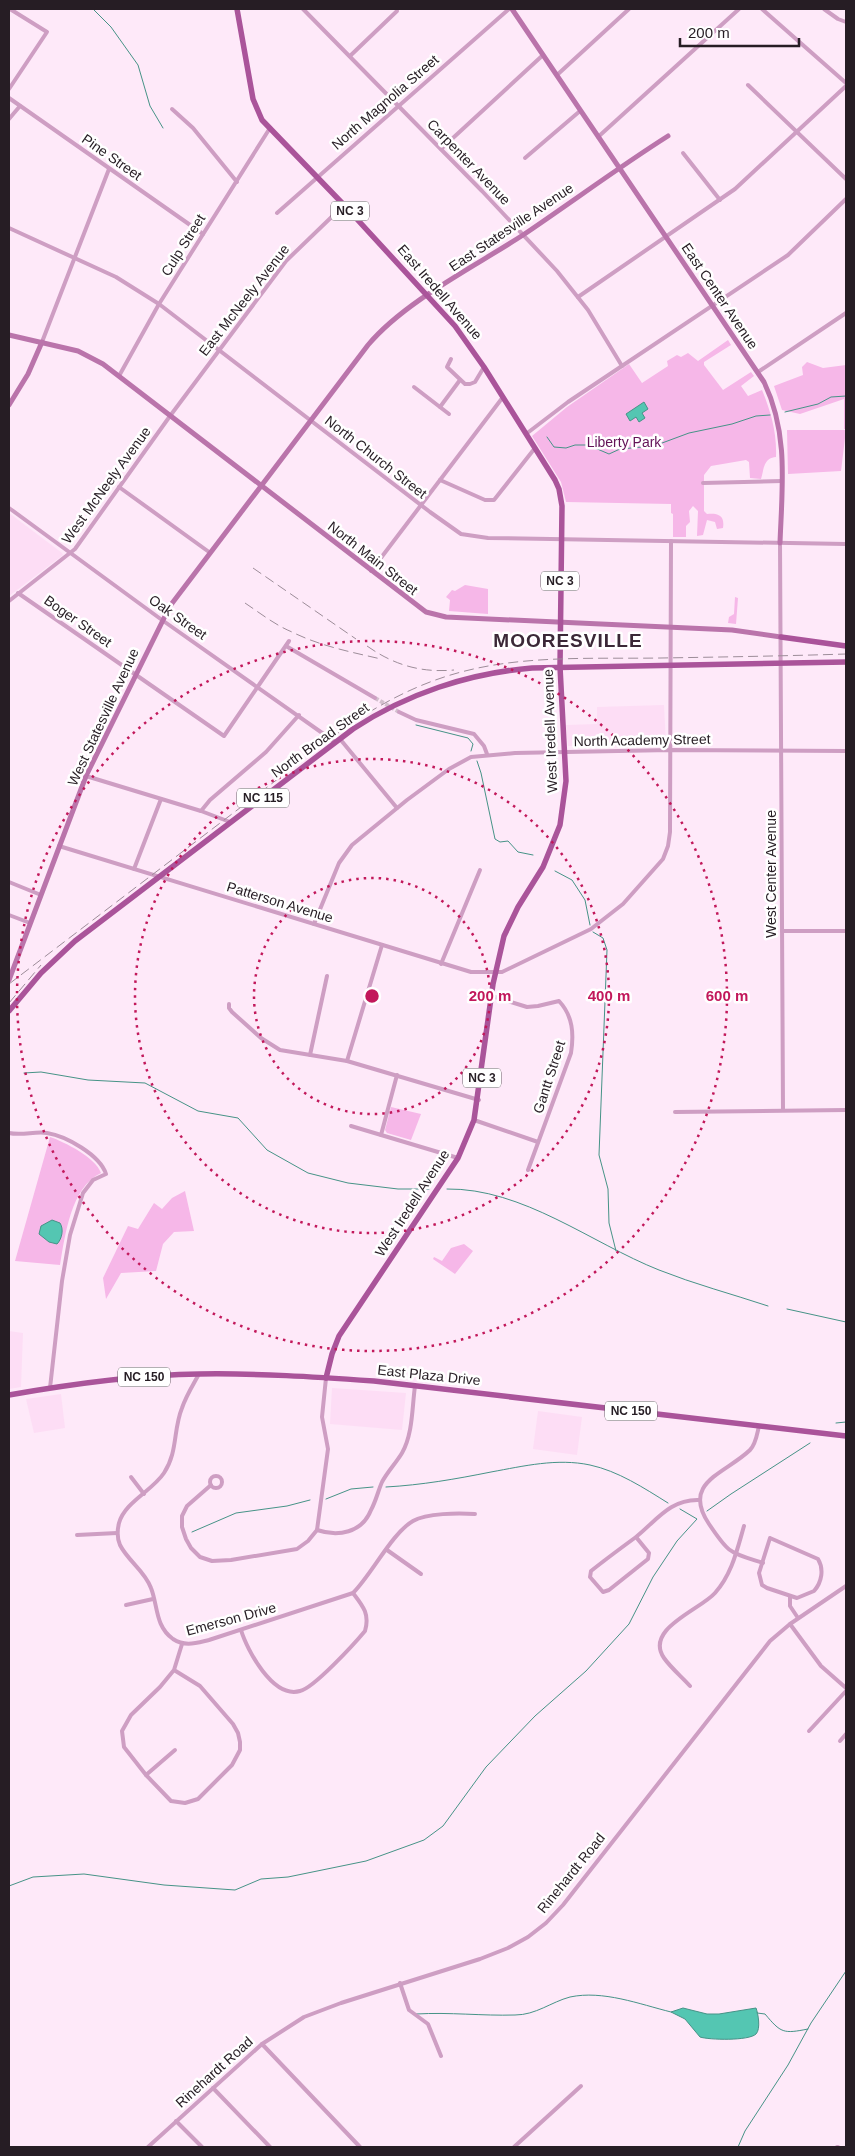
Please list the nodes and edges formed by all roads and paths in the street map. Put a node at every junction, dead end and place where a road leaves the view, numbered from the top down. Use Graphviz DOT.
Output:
graph roads {
  1 [pos="10,9"];
  2 [pos="237,9"];
  3 [pos="303,9"];
  4 [pos="510,9"];
  5 [pos="629,9"];
  6 [pos="738,9"];
  7 [pos="762,9"];
  8 [pos="824,9"];
  9 [pos="397,11"];
  10 [pos="846,22"];
  11 [pos="543,55"];
  12 [pos="350,56"];
  13 [pos="557,75"];
  14 [pos="748,85"];
  15 [pos="846,85"];
  16 [pos="9,89"];
  17 [pos="9,98"];
  18 [pos="20,106"];
  19 [pos="399,106"];
  20 [pos="172,110"];
  21 [pos="580,110"];
  22 [pos="9,119"];
  23 [pos="270,128"];
  24 [pos="796,132"];
  25 [pos="668,136"];
  26 [pos="598,137"];
  27 [pos="441,149"];
  28 [pos="684,152"];
  29 [pos="525,158"];
  30 [pos="619,167"];
  31 [pos="109,169"];
  32 [pos="318,177"];
  33 [pos="846,179"];
  34 [pos="237,182"];
  35 [pos="846,199"];
  36 [pos="720,200"];
  37 [pos="344,205"];
  38 [pos="278,213"];
  39 [pos="9,228"];
  40 [pos="203,234"];
  41 [pos="523,234"];
  42 [pos="665,236"];
  43 [pos="75,258"];
  44 [pos="429,295"];
  45 [pos="578,298"];
  46 [pos="159,304"];
  47 [pos="712,305"];
  48 [pos="846,312"];
  49 [pos="9,335"];
  50 [pos="42,342"];
  51 [pos="220,350"];
  52 [pos="451,359"];
  53 [pos="622,366"];
  54 [pos="484,367"];
  55 [pos="758,372"];
  56 [pos="119,376"];
  57 [pos="460,380"];
  58 [pos="414,387"];
  59 [pos="503,397"];
  60 [pos="9,405"];
  61 [pos="440,407"];
  62 [pos="449,414"];
  63 [pos="170,416"];
  64 [pos="311,421"];
  65 [pos="526,434"];
  66 [pos="535,448"];
  67 [pos="440,480"];
  68 [pos="782,480"];
  69 [pos="703,483"];
  70 [pos="260,486"];
  71 [pos="119,487"];
  72 [pos="421,505"];
  73 [pos="9,508"];
  74 [pos="561,540"];
  75 [pos="671,541"];
  76 [pos="780,543"];
  77 [pos="846,544"];
  78 [pos="209,552"];
  79 [pos="71,553"];
  80 [pos="371,571"];
  81 [pos="18,593"];
  82 [pos="9,601"];
  83 [pos="162,620"];
  84 [pos="560,622"];
  85 [pos="670,627"];
  86 [pos="781,637"];
  87 [pos="289,641"];
  88 [pos="286,646"];
  89 [pos="846,646"];
  90 [pos="846,662"];
  91 [pos="781,663"];
  92 [pos="670,664"];
  93 [pos="560,667"];
  94 [pos="135,674"];
  95 [pos="258,686"];
  96 [pos="375,698"];
  97 [pos="399,712"];
  98 [pos="299,715"];
  99 [pos="338,740"];
  100 [pos="670,750"];
  101 [pos="781,751"];
  102 [pos="564,752"];
  103 [pos="846,752"];
  104 [pos="487,754"];
  105 [pos="86,776"];
  106 [pos="161,799"];
  107 [pos="397,808"];
  108 [pos="202,811"];
  109 [pos="230,822"];
  110 [pos="59,846"];
  111 [pos="134,870"];
  112 [pos="480,870"];
  113 [pos="159,877"];
  114 [pos="9,882"];
  115 [pos="41,895"];
  116 [pos="9,915"];
  117 [pos="30,923"];
  118 [pos="314,924"];
  119 [pos="782,931"];
  120 [pos="846,931"];
  121 [pos="382,945"];
  122 [pos="441,964"];
  123 [pos="495,973"];
  124 [pos="327,976"];
  125 [pos="9,978"];
  126 [pos="492,996"];
  127 [pos="229,1004"];
  128 [pos="9,1011"];
  129 [pos="310,1055"];
  130 [pos="347,1061"];
  131 [pos="398,1075"];
  132 [pos="479,1100"];
  133 [pos="784,1110"];
  134 [pos="846,1110"];
  135 [pos="675,1112"];
  136 [pos="474,1120"];
  137 [pos="351,1126"];
  138 [pos="9,1134"];
  139 [pos="381,1135"];
  140 [pos="538,1142"];
  141 [pos="458,1158"];
  142 [pos="528,1170"];
  143 [pos="199,1374"];
  144 [pos="326,1378"];
  145 [pos="415,1386"];
  146 [pos="50,1388"];
  147 [pos="9,1395"];
  148 [pos="759,1426"];
  149 [pos="846,1436"];
  150 [pos="130,1477"];
  151 [pos="211,1485"];
  152 [pos="144,1494"];
  153 [pos="699,1500"];
  154 [pos="475,1514"];
  155 [pos="744,1526"];
  156 [pos="317,1530"];
  157 [pos="117,1534"];
  158 [pos="77,1536"];
  159 [pos="636,1537"];
  160 [pos="387,1550"];
  161 [pos="736,1554"];
  162 [pos="763,1562"];
  163 [pos="421,1574"];
  164 [pos="846,1586"];
  165 [pos="353,1593"];
  166 [pos="790,1597"];
  167 [pos="153,1600"];
  168 [pos="126,1606"];
  169 [pos="798,1618"];
  170 [pos="790,1624"];
  171 [pos="241,1630"];
  172 [pos="182,1644"];
  173 [pos="174,1670"];
  174 [pos="690,1686"];
  175 [pos="846,1690"];
  176 [pos="808,1731"];
  177 [pos="846,1734"];
  178 [pos="840,1741"];
  179 [pos="175,1750"];
  180 [pos="146,1775"];
  181 [pos="400,1983"];
  182 [pos="262,2044"];
  183 [pos="441,2056"];
  184 [pos="581,2086"];
  185 [pos="213,2088"];
  186 [pos="176,2121"];
  187 [pos="148,2147"];
  188 [pos="202,2147"];
  189 [pos="270,2147"];
  190 [pos="360,2147"];
  191 [pos="514,2147"];
  1 -- 16 [label="street"];
  2 -- 23 [label="main road, East Iredell Avenue / NC 3"];
  3 -- 12 [label="street, Carpenter Avenue"];
  4 -- 11 [label="street, East Center Avenue"];
  4 -- 19 [label="street, North Magnolia Street"];
  5 -- 13 [label="street"];
  6 -- 26 [label="street"];
  7 -- 15 [label="street"];
  8 -- 10 [label="street"];
  9 -- 12 [label="street"];
  11 -- 13 [label="street, East Center Avenue"];
  11 -- 27 [label="street"];
  12 -- 19 [label="street, Carpenter Avenue"];
  13 -- 21 [label="street, East Center Avenue"];
  14 -- 24 [label="street"];
  15 -- 24 [label="street"];
  17 -- 18 [label="street, Pine Street"];
  18 -- 22 [label="street"];
  18 -- 31 [label="street, Pine Street"];
  19 -- 27 [label="street, Carpenter Avenue"];
  19 -- 32 [label="street, North Magnolia Street"];
  20 -- 34 [label="street"];
  21 -- 26 [label="street, East Center Avenue"];
  21 -- 29 [label="street"];
  23 -- 32 [label="main road, East Iredell Avenue / NC 3"];
  23 -- 34 [label="street, Culp Street"];
  24 -- 33 [label="street"];
  24 -- 36 [label="street"];
  25 -- 30 [label="street, East Statesville Avenue"];
  26 -- 30 [label="street, East Center Avenue"];
  27 -- 41 [label="street, Carpenter Avenue"];
  28 -- 36 [label="street"];
  30 -- 41 [label="street, East Statesville Avenue"];
  30 -- 42 [label="street, East Center Avenue"];
  31 -- 40 [label="street, Pine Street"];
  31 -- 43 [label="street"];
  32 -- 37 [label="main road, East Iredell Avenue / NC 3"];
  32 -- 38 [label="street, North Magnolia Street"];
  34 -- 40 [label="street, Culp Street"];
  35 -- 47 [label="street"];
  36 -- 42 [label="street"];
  37 -- 44 [label="main road, East Iredell Avenue / NC 3"];
  37 -- 51 [label="street, East McNeely Avenue"];
  39 -- 43 [label="street, North Church Street"];
  40 -- 46 [label="street, Culp Street"];
  41 -- 44 [label="street, East Statesville Avenue"];
  41 -- 45 [label="street, Carpenter Avenue"];
  42 -- 45 [label="street"];
  42 -- 47 [label="street, East Center Avenue"];
  43 -- 46 [label="street, North Church Street"];
  43 -- 50 [label="street"];
  44 -- 54 [label="main road, East Iredell Avenue / NC 3"];
  44 -- 64 [label="street, East Statesville Avenue"];
  45 -- 53 [label="street, Carpenter Avenue"];
  46 -- 51 [label="street, North Church Street"];
  46 -- 56 [label="street, Culp Street"];
  47 -- 53 [label="street"];
  47 -- 55 [label="street, East Center Avenue"];
  48 -- 55 [label="street"];
  49 -- 50 [label="street, North Main Street"];
  50 -- 56 [label="street, North Main Street"];
  50 -- 60 [label="street"];
  51 -- 63 [label="street, East McNeely Avenue"];
  51 -- 64 [label="street, North Church Street"];
  52 -- 57 [label="street"];
  53 -- 65 [label="street"];
  54 -- 57 [label="street"];
  54 -- 59 [label="main road, East Iredell Avenue / NC 3"];
  55 -- 68 [label="street, East Center Avenue"];
  56 -- 63 [label="street, North Main Street"];
  57 -- 61 [label="street"];
  58 -- 61 [label="street"];
  59 -- 65 [label="main road, East Iredell Avenue / NC 3"];
  59 -- 67 [label="street"];
  61 -- 62 [label="street"];
  63 -- 70 [label="street, North Main Street"];
  63 -- 71 [label="street, West McNeely Avenue"];
  64 -- 70 [label="street, East Statesville Avenue"];
  64 -- 72 [label="street, North Church Street"];
  65 -- 66 [label="main road, East Iredell Avenue / NC 3"];
  66 -- 67 [label="street"];
  66 -- 74 [label="main road, East Iredell Avenue / NC 3"];
  67 -- 72 [label="street"];
  68 -- 69 [label="street"];
  68 -- 76 [label="street, East Center Avenue"];
  70 -- 78 [label="street, West Statesville Avenue"];
  70 -- 80 [label="street, North Main Street"];
  71 -- 78 [label="street"];
  71 -- 79 [label="street, West McNeely Avenue"];
  72 -- 74 [label="street, North Church Street"];
  72 -- 80 [label="street"];
  73 -- 79 [label="street, Oak Street"];
  74 -- 75 [label="street, North Church Street"];
  74 -- 84 [label="main road, East Iredell Avenue / NC 3"];
  75 -- 76 [label="street, North Church Street"];
  75 -- 85 [label="street"];
  76 -- 77 [label="street, North Church Street"];
  76 -- 86 [label="street, East Center Avenue"];
  78 -- 83 [label="street, West Statesville Avenue"];
  79 -- 81 [label="street, West McNeely Avenue"];
  79 -- 83 [label="street, Oak Street"];
  80 -- 84 [label="street, North Main Street"];
  81 -- 82 [label="street, West McNeely Avenue"];
  81 -- 94 [label="street, Boger Street"];
  83 -- 94 [label="street, West Statesville Avenue"];
  83 -- 95 [label="street, Oak Street"];
  84 -- 85 [label="street, North Main Street"];
  84 -- 93 [label="main road, West Iredell Avenue / NC 3"];
  85 -- 86 [label="street, North Main Street"];
  85 -- 92 [label="street"];
  86 -- 89 [label="main road"];
  86 -- 91 [label="street, West Center Avenue"];
  87 -- 88 [label="street"];
  88 -- 95 [label="street"];
  88 -- 96 [label="street"];
  90 -- 91 [label="main road, NC 115"];
  91 -- 92 [label="main road, North Broad Street / NC 115"];
  91 -- 101 [label="street, West Center Avenue"];
  92 -- 93 [label="main road, North Broad Street / NC 115"];
  92 -- 100 [label="street"];
  93 -- 99 [label="main road, North Broad Street / NC 115"];
  93 -- 102 [label="main road, West Iredell Avenue / NC 3"];
  94 -- 95 [label="street, Boger Street"];
  94 -- 105 [label="street, West Statesville Avenue"];
  95 -- 98 [label="street, Oak Street"];
  97 -- 104 [label="street"];
  98 -- 99 [label="street, Oak Street"];
  98 -- 108 [label="street"];
  99 -- 107 [label="street, Oak Street"];
  99 -- 109 [label="main road, North Broad Street / NC 115"];
  100 -- 101 [label="street, North Academy Street"];
  100 -- 102 [label="street, North Academy Street"];
  100 -- 123 [label="street"];
  101 -- 103 [label="street, North Academy Street"];
  101 -- 119 [label="street, West Center Avenue"];
  102 -- 104 [label="street, North Academy Street"];
  102 -- 123 [label="main road, West Iredell Avenue / NC 3"];
  104 -- 107 [label="street, North Academy Street"];
  105 -- 106 [label="street"];
  105 -- 110 [label="street, West Statesville Avenue"];
  106 -- 108 [label="street"];
  106 -- 111 [label="street"];
  107 -- 118 [label="street, North Academy Street"];
  108 -- 109 [label="street"];
  109 -- 113 [label="main road, North Broad Street / NC 115"];
  110 -- 111 [label="street, Patterson Avenue"];
  110 -- 115 [label="street, West Statesville Avenue"];
  111 -- 113 [label="street, Patterson Avenue"];
  112 -- 122 [label="street"];
  113 -- 118 [label="street, Patterson Avenue"];
  113 -- 128 [label="main road, North Broad Street / NC 115"];
  114 -- 115 [label="street"];
  115 -- 117 [label="street, West Statesville Avenue"];
  116 -- 117 [label="street"];
  117 -- 125 [label="street, West Statesville Avenue"];
  118 -- 121 [label="street, Patterson Avenue"];
  119 -- 120 [label="street"];
  119 -- 133 [label="street, West Center Avenue"];
  121 -- 122 [label="street, Patterson Avenue"];
  121 -- 130 [label="street"];
  122 -- 123 [label="street, Patterson Avenue"];
  123 -- 126 [label="main road, West Iredell Avenue / NC 3"];
  124 -- 129 [label="street"];
  126 -- 132 [label="main road, West Iredell Avenue / NC 3"];
  126 -- 140 [label="street, Gantt Street"];
  127 -- 129 [label="street"];
  129 -- 130 [label="street"];
  130 -- 131 [label="street"];
  131 -- 132 [label="street"];
  131 -- 139 [label="street"];
  132 -- 136 [label="main road, West Iredell Avenue / NC 3"];
  133 -- 134 [label="street"];
  133 -- 135 [label="street"];
  136 -- 140 [label="street"];
  136 -- 141 [label="main road, West Iredell Avenue / NC 3"];
  137 -- 139 [label="street"];
  138 -- 146 [label="street"];
  139 -- 141 [label="street"];
  140 -- 142 [label="street, Gantt Street"];
  141 -- 144 [label="main road, West Iredell Avenue / NC 3"];
  143 -- 144 [label="main road, East Plaza Drive / NC 150"];
  143 -- 146 [label="main road, East Plaza Drive / NC 150"];
  143 -- 152 [label="street"];
  144 -- 145 [label="main road, East Plaza Drive / NC 150"];
  144 -- 156 [label="street, West Iredell Avenue"];
  145 -- 148 [label="main road, East Plaza Drive / NC 150"];
  145 -- 156 [label="street"];
  146 -- 147 [label="main road, East Plaza Drive / NC 150"];
  148 -- 149 [label="main road, East Plaza Drive / NC 150"];
  148 -- 153 [label="street"];
  150 -- 152 [label="street"];
  151 -- 156 [label="street"];
  152 -- 157 [label="street"];
  153 -- 159 [label="street"];
  153 -- 161 [label="street"];
  154 -- 160 [label="street"];
  155 -- 161 [label="street"];
  157 -- 158 [label="street"];
  157 -- 167 [label="street, Emerson Drive"];
  159 -- 159 [label="street"];
  160 -- 163 [label="street"];
  160 -- 165 [label="street"];
  161 -- 162 [label="street"];
  161 -- 174 [label="street"];
  162 -- 166 [label="street"];
  162 -- 166 [label="street"];
  164 -- 169 [label="street, Rinehardt Road"];
  165 -- 171 [label="street, Emerson Drive"];
  165 -- 171 [label="street"];
  166 -- 169 [label="street"];
  167 -- 168 [label="street"];
  167 -- 172 [label="street, Emerson Drive"];
  169 -- 170 [label="street, Rinehardt Road"];
  170 -- 175 [label="street"];
  170 -- 181 [label="street, Rinehardt Road"];
  171 -- 172 [label="street, Emerson Drive"];
  172 -- 173 [label="street"];
  173 -- 180 [label="street"];
  173 -- 180 [label="street"];
  175 -- 176 [label="street"];
  177 -- 178 [label="street"];
  179 -- 180 [label="street"];
  181 -- 182 [label="street, Rinehardt Road"];
  181 -- 183 [label="street"];
  182 -- 185 [label="street, Rinehardt Road"];
  182 -- 190 [label="street"];
  184 -- 191 [label="street"];
  185 -- 186 [label="street, Rinehardt Road"];
  185 -- 189 [label="street"];
  186 -- 187 [label="street, Rinehardt Road"];
  186 -- 188 [label="street"];
}
